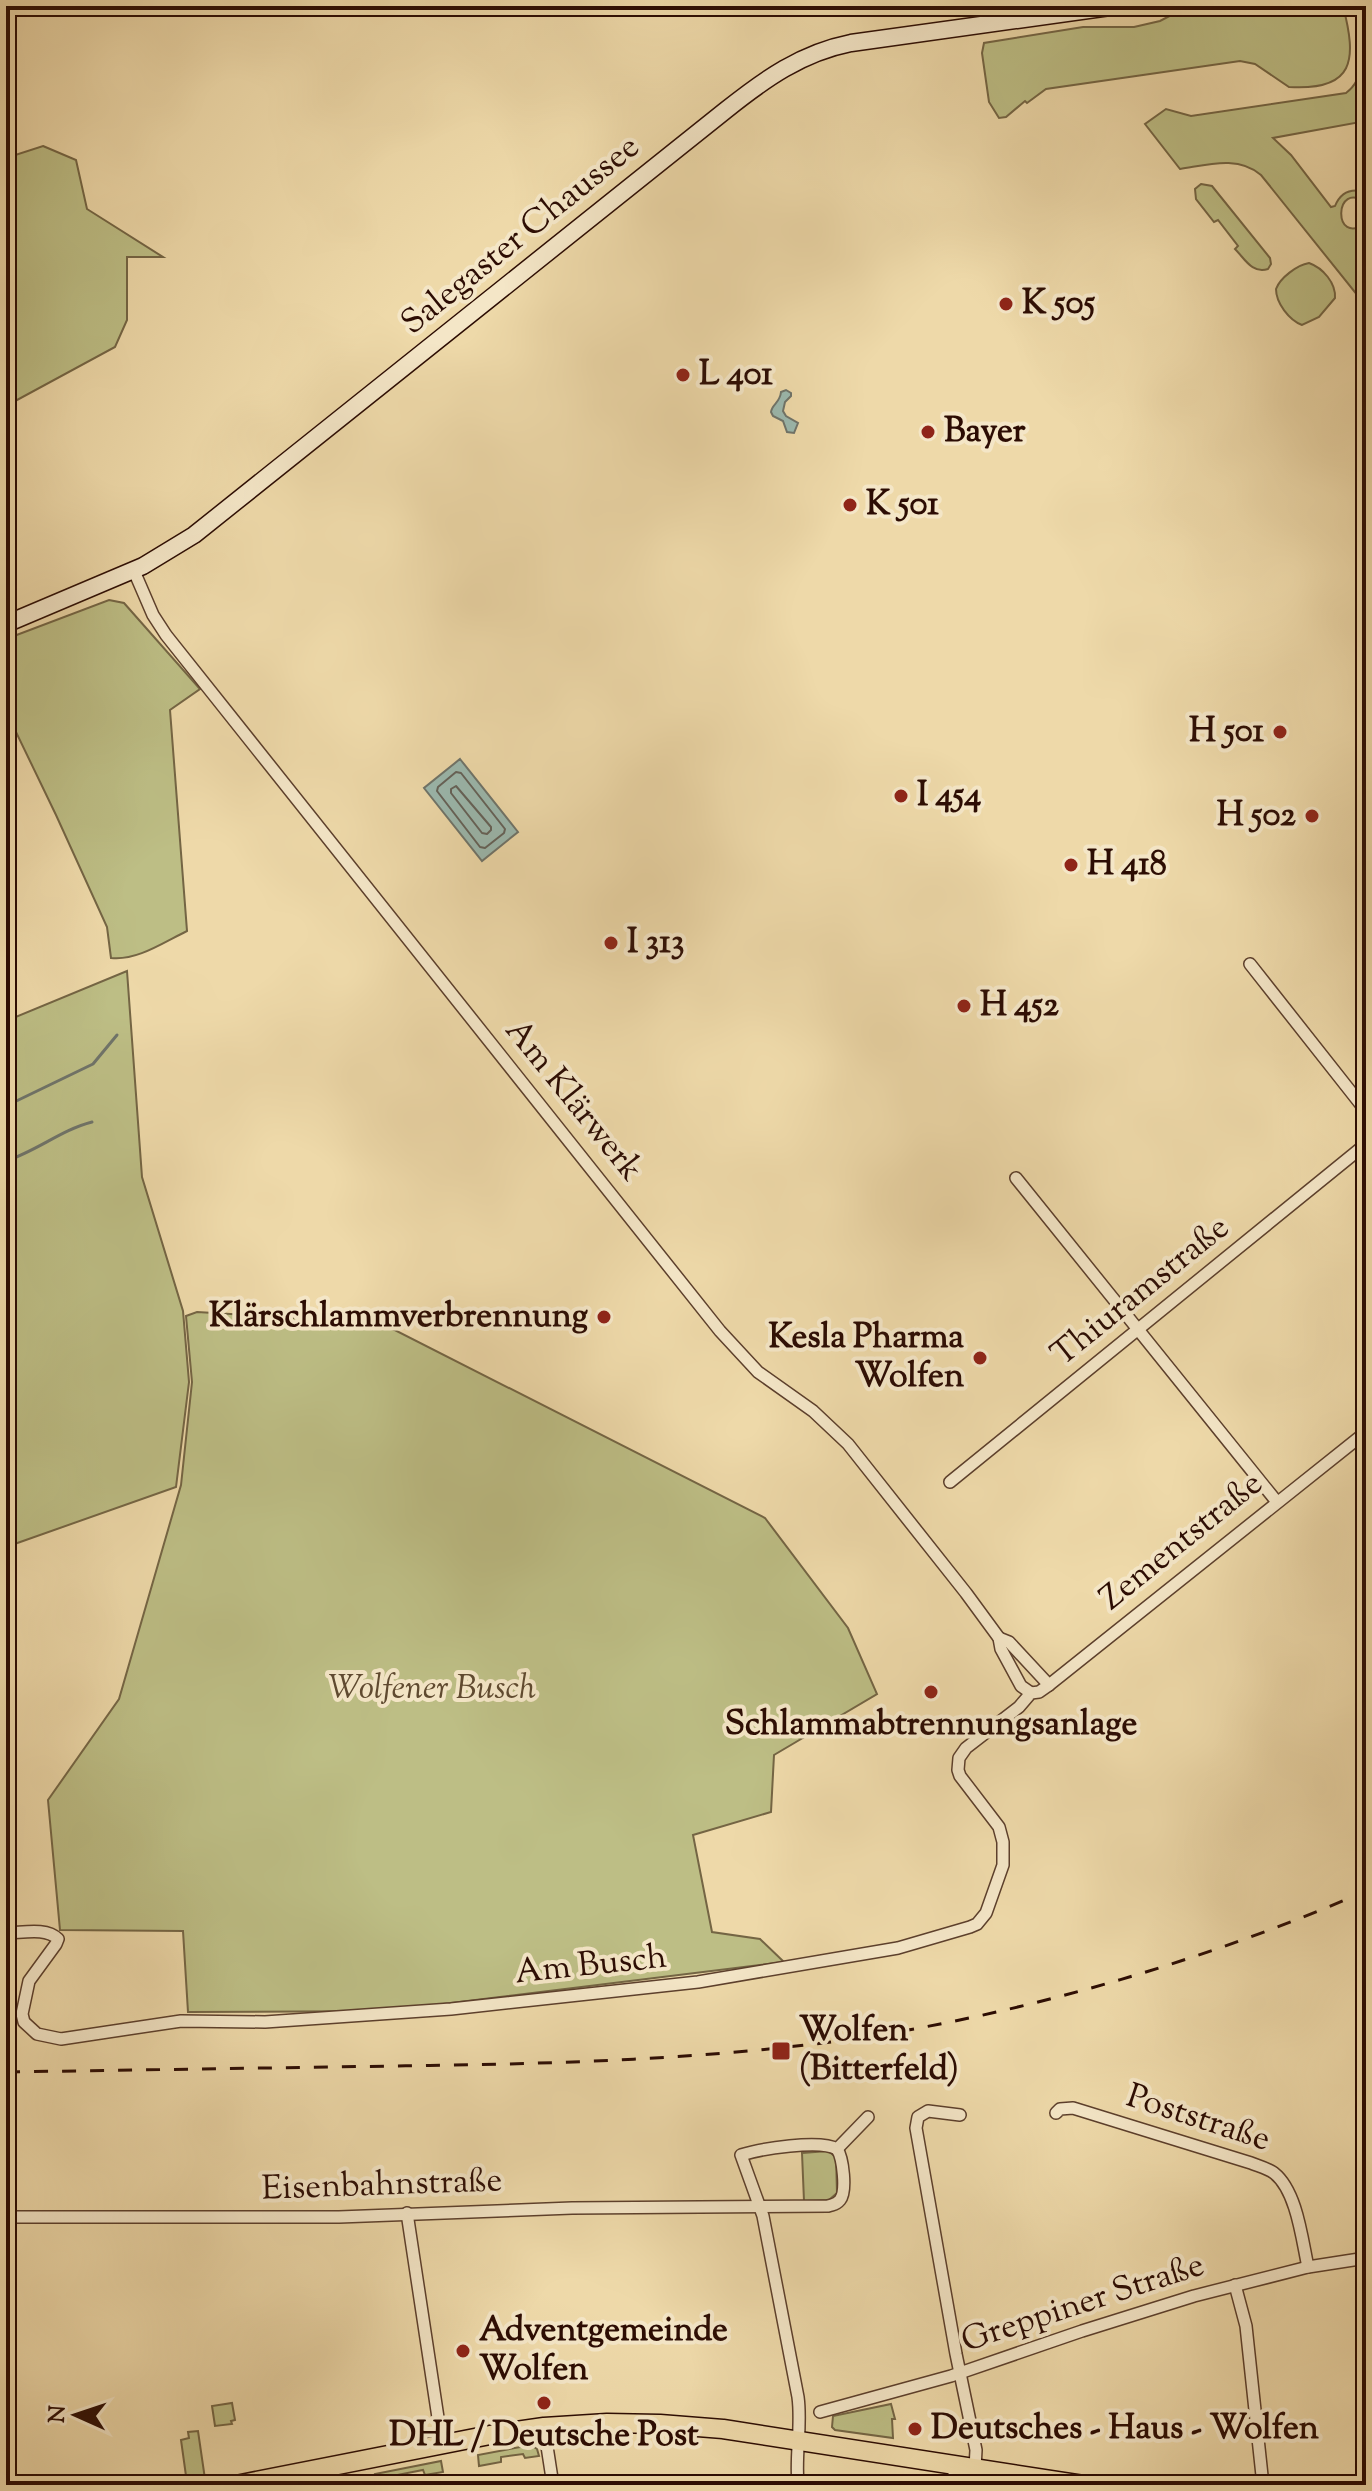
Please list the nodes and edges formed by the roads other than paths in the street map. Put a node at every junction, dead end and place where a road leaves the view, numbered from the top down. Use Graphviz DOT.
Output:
graph roads {
  1 [pos="1117,6"];
  2 [pos="134,571"];
  3 [pos="6,624"];
  4 [pos="1250,964"];
  5 [pos="1366,1111"];
  6 [pos="1366,1144"];
  7 [pos="1016,1178"];
  8 [pos="1138,1330"];
  9 [pos="1366,1432"];
  10 [pos="950,1482"];
  11 [pos="1277,1502"];
  12 [pos="999,1638"];
  13 [pos="1049,1685"];
  14 [pos="1031,1693"];
  15 [pos="6,1933"];
  16 [pos="1056,2113"];
  17 [pos="960,2115"];
  18 [pos="868,2117"];
  19 [pos="837,2149"];
  20 [pos="760,2206"];
  21 [pos="407,2213"];
  22 [pos="6,2217"];
  23 [pos="1366,2258"];
  24 [pos="1308,2267"];
  25 [pos="1235,2285"];
  26 [pos="960,2373"];
  27 [pos="820,2412"];
  28 [pos="544,2427"];
  29 [pos="799,2440"];
  30 [pos="442,2444"];
  31 [pos="955,2465"];
  32 [pos="975,2468"];
  33 [pos="323,2476"];
  34 [pos="236,2485"];
  35 [pos="553,2485"];
  36 [pos="798,2485"];
  37 [pos="953,2485"];
  38 [pos="1083,2485"];
  39 [pos="1263,2485"];
  1 -- 2 [label="main road, Salegaster Chaussee"];
  2 -- 3 [label="main road, Salegaster Chaussee"];
  2 -- 12 [label="street, Am Klärwerk"];
  4 -- 5 [label="street"];
  6 -- 8 [label="street, Thiuramstraße"];
  7 -- 8 [label="street"];
  8 -- 10 [label="street, Thiuramstraße"];
  8 -- 11 [label="street"];
  9 -- 11 [label="street, Zementstraße"];
  11 -- 13 [label="street, Zementstraße"];
  12 -- 13 [label="street, Am Klärwerk"];
  12 -- 14 [label="street, Am Klärwerk"];
  13 -- 14 [label="street, Zementstraße"];
  14 -- 15 [label="street, Am Busch"];
  16 -- 24 [label="street, Poststraße"];
  17 -- 26 [label="street"];
  18 -- 19 [label="street"];
  19 -- 20 [label="street, Eisenbahnstraße"];
  19 -- 20 [label="street"];
  20 -- 21 [label="street, Eisenbahnstraße"];
  20 -- 29 [label="street"];
  21 -- 22 [label="street, Eisenbahnstraße"];
  21 -- 30 [label="street"];
  23 -- 24 [label="street, Greppiner Straße"];
  24 -- 25 [label="street, Greppiner Straße"];
  25 -- 26 [label="street, Greppiner Straße"];
  25 -- 39 [label="street"];
  26 -- 27 [label="street, Greppiner Straße"];
  26 -- 32 [label="street"];
  28 -- 29 [label="main road"];
  28 -- 30 [label="main road"];
  28 -- 35 [label="street"];
  29 -- 31 [label="main road"];
  29 -- 36 [label="street"];
  30 -- 33 [label="main road"];
  31 -- 32 [label="main road"];
  31 -- 37 [label="street"];
  32 -- 38 [label="main road"];
  33 -- 34 [label="main road"];
}
